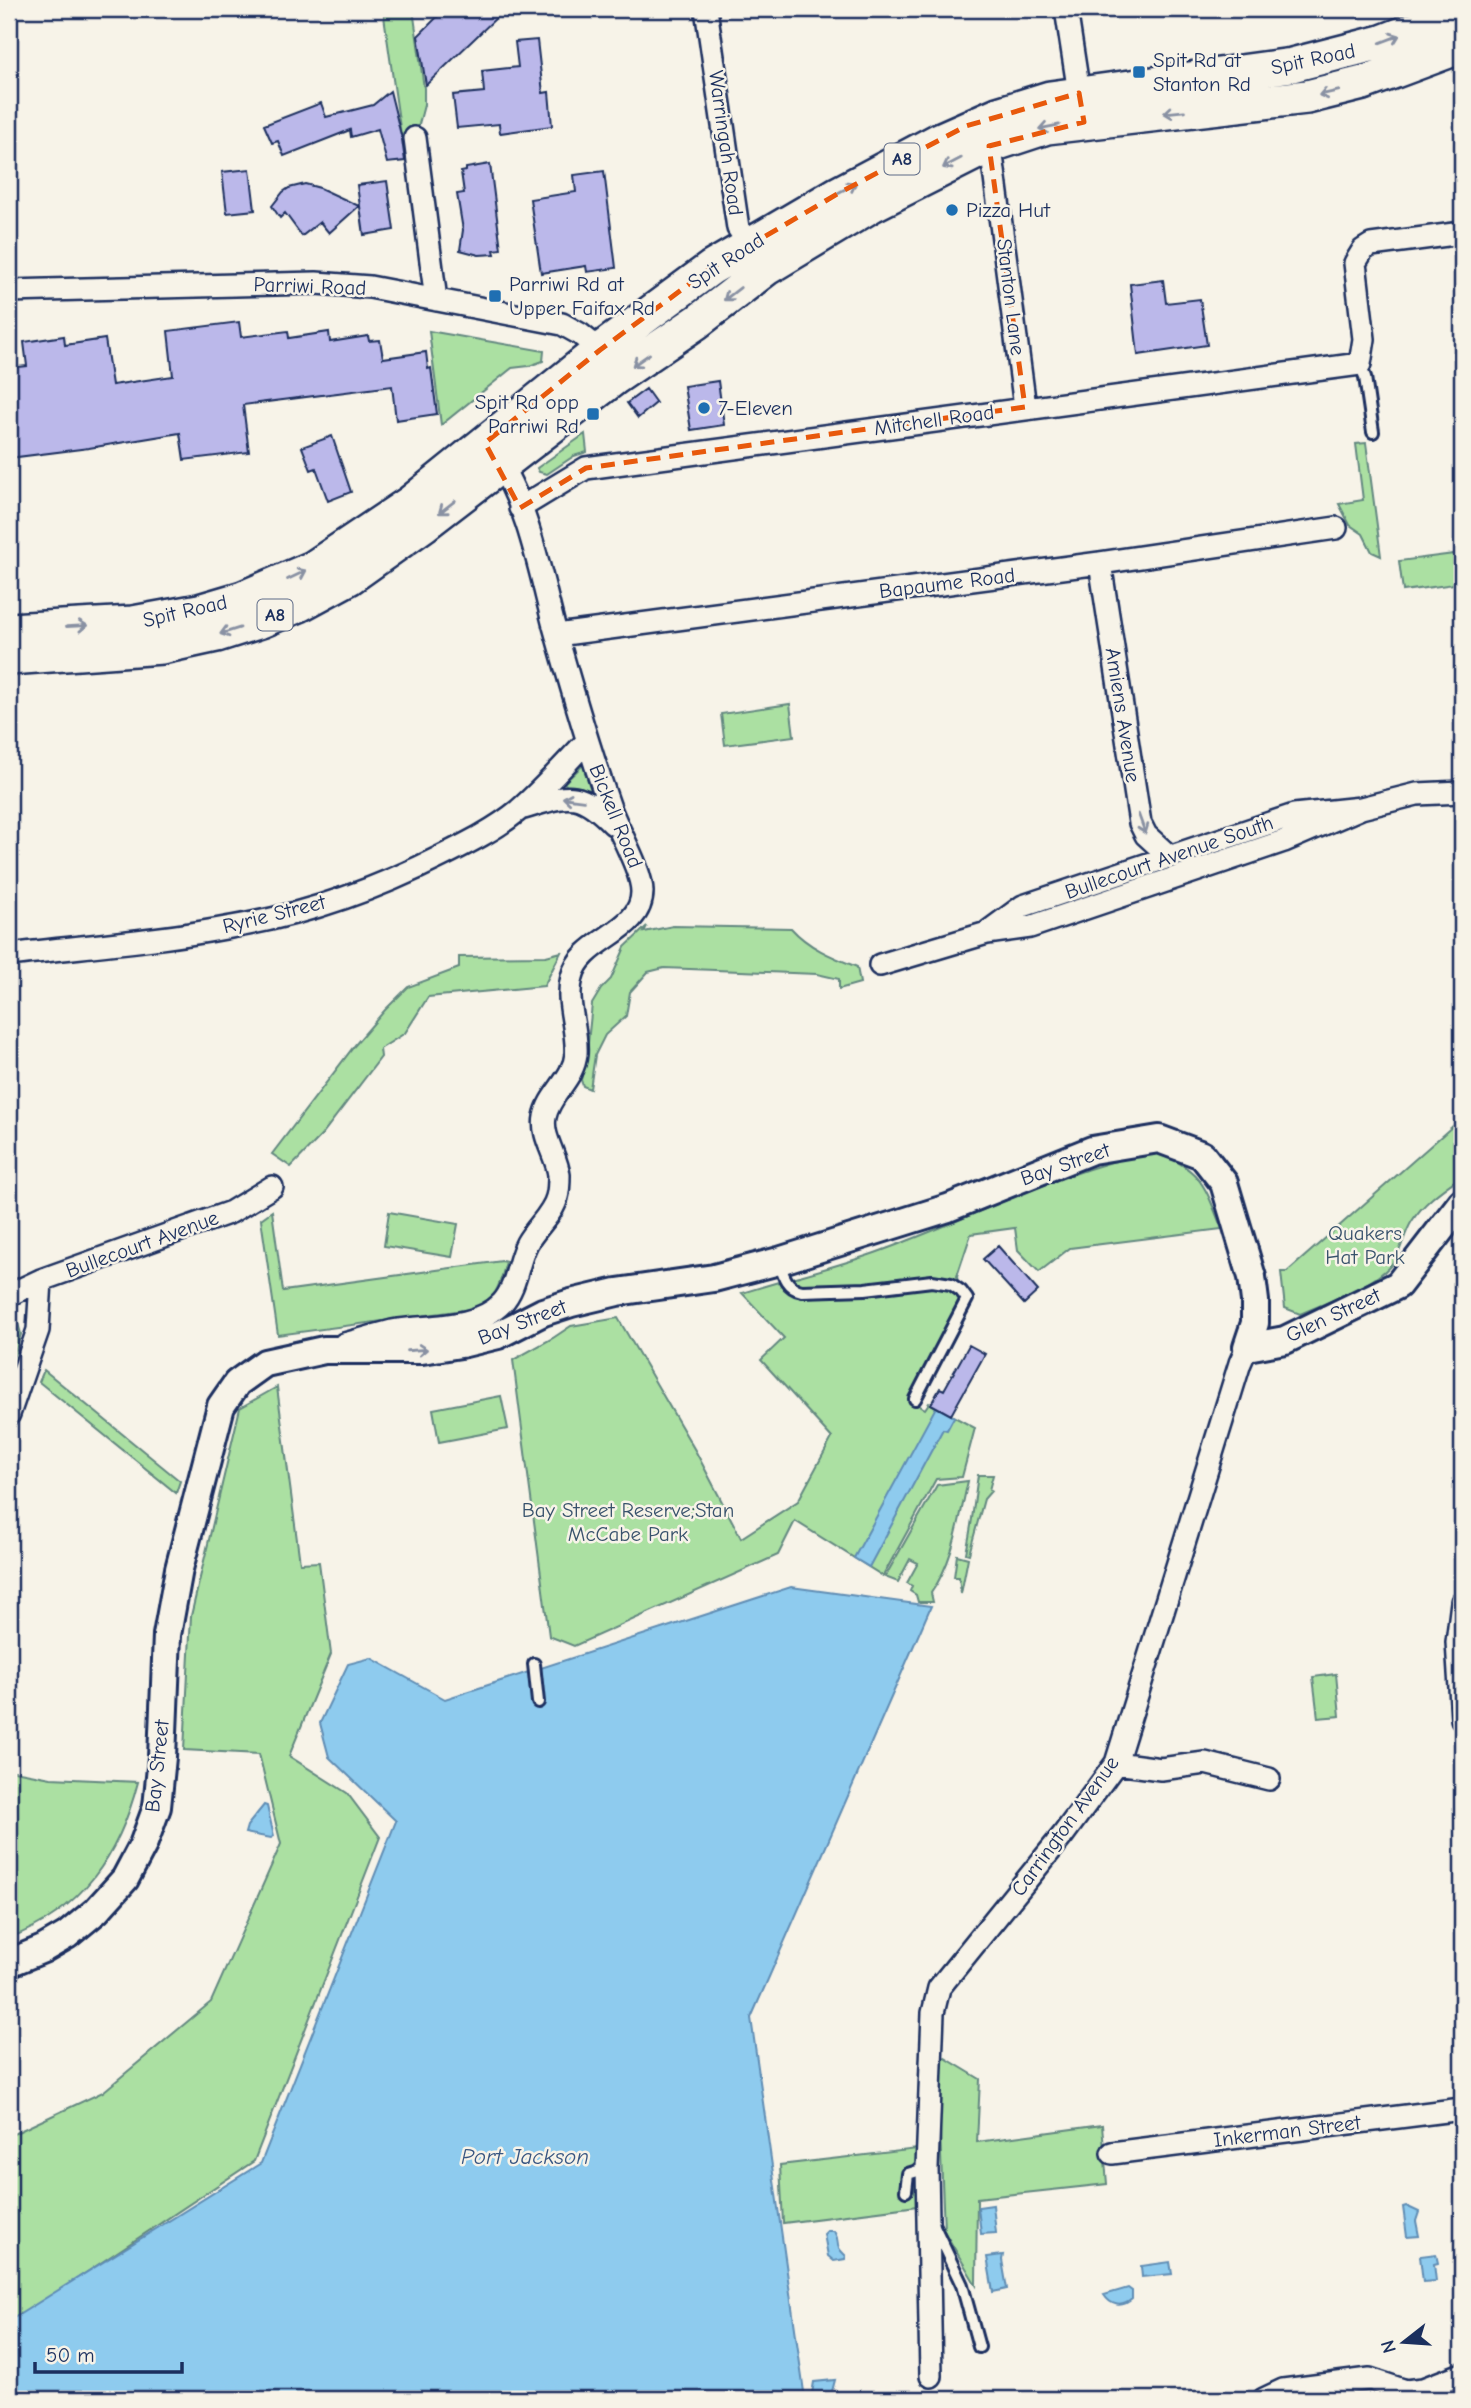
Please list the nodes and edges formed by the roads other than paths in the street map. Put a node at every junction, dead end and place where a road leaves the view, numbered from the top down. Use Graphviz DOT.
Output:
graph roads {
  1 [pos="706,9"];
  2 [pos="1066,9"];
  3 [pos="1459,28"];
  4 [pos="1081,108"];
  5 [pos="415,138"];
  6 [pos="989,146"];
  7 [pos="1462,233"];
  8 [pos="758,257"];
  9 [pos="9,291"];
  10 [pos="436,300"];
  11 [pos="600,350"];
  12 [pos="1360,364"];
  13 [pos="1025,407"];
  14 [pos="1373,432"];
  15 [pos="493,454"];
  16 [pos="520,508"];
  17 [pos="1336,528"];
  18 [pos="1100,563"];
  19 [pos="9,630"];
  20 [pos="556,635"];
  21 [pos="9,658"];
  22 [pos="587,741"];
  23 [pos="1462,792"];
  24 [pos="1361,808"];
  25 [pos="520,809"];
  26 [pos="617,828"];
  27 [pos="1169,856"];
  28 [pos="987,933"];
  29 [pos="9,955"];
  30 [pos="880,965"];
  31 [pos="272,1187"];
  32 [pos="1462,1202"];
  33 [pos="779,1261"];
  34 [pos="41,1280"];
  35 [pos="9,1295"];
  36 [pos="1247,1347"];
  37 [pos="324,1350"];
  38 [pos="915,1398"];
  39 [pos="9,1414"];
  40 [pos="1462,1602"];
  41 [pos="534,1664"];
  42 [pos="538,1702"];
  43 [pos="1462,1719"];
  44 [pos="1116,1763"];
  45 [pos="1269,1779"];
  46 [pos="9,1964"];
  47 [pos="1462,2109"];
  48 [pos="1112,2153"];
  49 [pos="927,2168"];
  50 [pos="906,2191"];
  51 [pos="928,2214"];
  52 [pos="979,2347"];
  53 [pos="1462,2374"];
  54 [pos="932,2376"];
  55 [pos="1264,2399"];
  1 -- 8 [label="street, Warringah Road"];
  2 -- 4 [label="street"];
  3 -- 4 [label="highway, Spit Road / A8"];
  4 -- 6 [label="highway, Spit Road / A8, one-way"];
  8 -- 4 [label="highway, Spit Road / A8, one-way"];
  5 -- 10 [label="street"];
  6 -- 8 [label="highway, Spit Road / A8, one-way"];
  6 -- 13 [label="street, Stanton Lane"];
  7 -- 12 [label="street"];
  8 -- 11 [label="highway, Spit Road / A8"];
  8 -- 15 [label="highway, Spit Road / A8, one-way"];
  9 -- 10 [label="street, Parriwi Road"];
  10 -- 11 [label="street, Parriwi Road"];
  11 -- 15 [label="highway, Spit Road / A8"];
  12 -- 13 [label="street, Mitchell Road"];
  12 -- 14 [label="lane"];
  13 -- 16 [label="street, Mitchell Road"];
  15 -- 16 [label="street, Bickell Road"];
  19 -- 15 [label="highway, Spit Road / A8, one-way"];
  15 -- 21 [label="highway, Spit Road / A8, one-way"];
  16 -- 20 [label="street, Bickell Road"];
  17 -- 18 [label="street, Bapaume Road"];
  18 -- 20 [label="street, Bapaume Road"];
  18 -- 27 [label="street, Amiens Avenue, one-way"];
  20 -- 22 [label="street, Bickell Road"];
  22 -- 25 [label="street, Ryrie Street"];
  22 -- 26 [label="street, Bickell Road"];
  23 -- 24 [label="street, Bullecourt Avenue South"];
  24 -- 27 [label="street, Bullecourt Avenue South"];
  24 -- 28 [label="street, Bullecourt Avenue South"];
  26 -- 25 [label="street, Ryrie Street, one-way"];
  25 -- 29 [label="street, Ryrie Street"];
  26 -- 37 [label="street, Bickell Road"];
  27 -- 28 [label="street, Bullecourt Avenue South"];
  28 -- 30 [label="street, Bullecourt Avenue South"];
  31 -- 34 [label="street, Bullecourt Avenue"];
  32 -- 36 [label="street, Glen Street"];
  33 -- 36 [label="street, Bay Street"];
  37 -- 33 [label="street, Bay Street, one-way"];
  33 -- 38 [label="lane"];
  34 -- 35 [label="street, Bullecourt Avenue"];
  34 -- 39 [label="street"];
  36 -- 44 [label="street, Carrington Avenue"];
  37 -- 46 [label="street, Bay Street"];
  40 -- 43 [label="street"];
  41 -- 42 [label="lane"];
  44 -- 45 [label="street"];
  44 -- 49 [label="street, Carrington Avenue"];
  47 -- 48 [label="street, Inkerman Street"];
  49 -- 50 [label="lane"];
  49 -- 51 [label="street, Carrington Avenue"];
  51 -- 52 [label="lane, Carrington Avenue"];
  51 -- 54 [label="street, Carrington Avenue"];
  53 -- 55 [label="street"];
}
